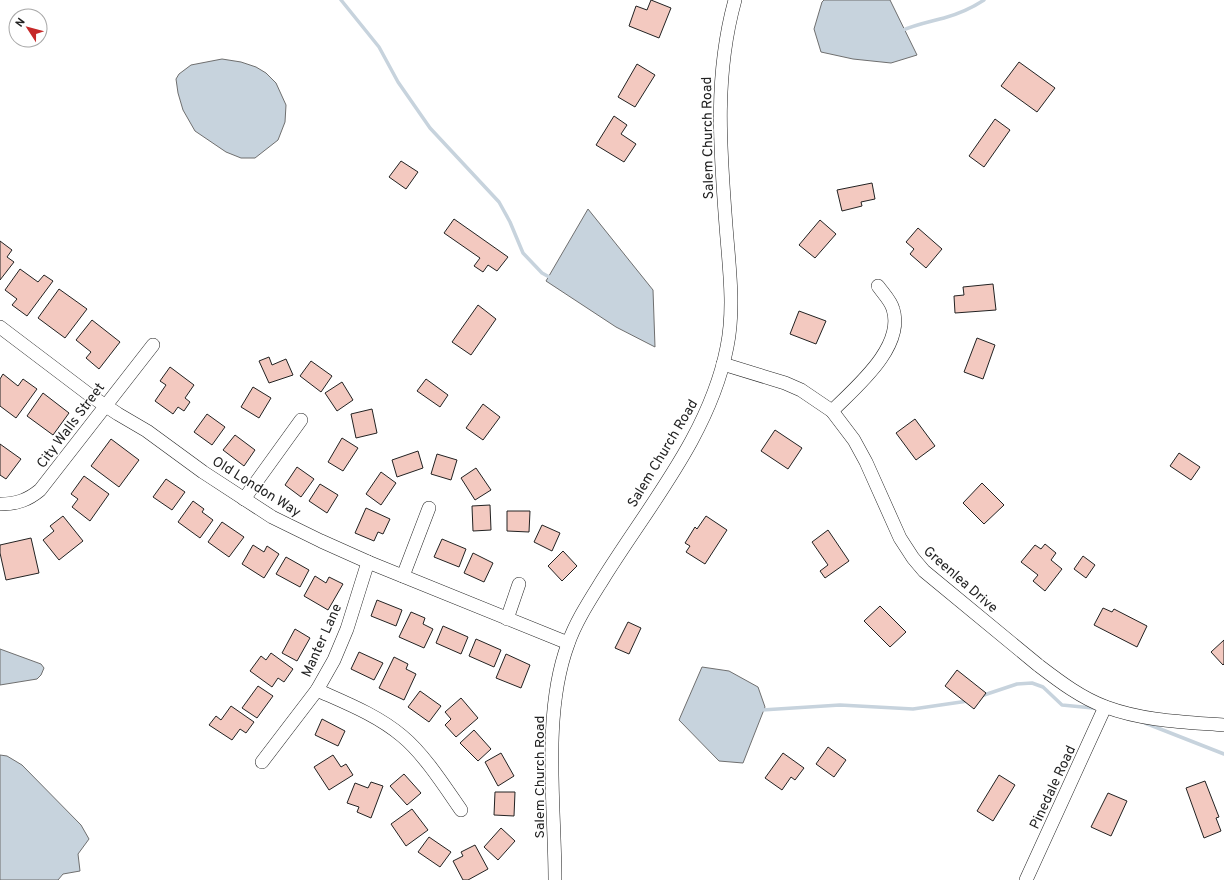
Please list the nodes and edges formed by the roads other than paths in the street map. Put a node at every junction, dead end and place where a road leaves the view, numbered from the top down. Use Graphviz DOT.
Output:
graph roads {
  1 [pos="735,0"];
  2 [pos="878,286"];
  3 [pos="0,327"];
  4 [pos="153,345"];
  5 [pos="723,364"];
  6 [pos="105,405"];
  7 [pos="832,411"];
  8 [pos="301,420"];
  9 [pos="244,499"];
  10 [pos="0,504"];
  11 [pos="429,508"];
  12 [pos="368,562"];
  13 [pos="403,576"];
  14 [pos="519,584"];
  15 [pos="506,619"];
  16 [pos="568,643"];
  17 [pos="317,690"];
  18 [pos="1105,707"];
  19 [pos="1224,725"];
  20 [pos="262,762"];
  21 [pos="460,810"];
  22 [pos="555,880"];
  23 [pos="1026,880"];
  1 -- 5 [label="street, Salem Church Road"];
  2 -- 7 [label="street"];
  3 -- 6 [label="street, Old London Way"];
  4 -- 6 [label="street, City Walls Street"];
  5 -- 7 [label="street, Greenlea Drive"];
  5 -- 16 [label="street, Salem Church Road"];
  6 -- 9 [label="street, Old London Way"];
  6 -- 10 [label="street, City Walls Street"];
  7 -- 18 [label="street, Greenlea Drive"];
  8 -- 9 [label="street"];
  9 -- 12 [label="street, Old London Way"];
  11 -- 13 [label="street"];
  12 -- 13 [label="street, Old London Way"];
  12 -- 17 [label="street, Manter Lane"];
  13 -- 15 [label="street, Old London Way"];
  14 -- 15 [label="street"];
  15 -- 16 [label="street, Old London Way"];
  16 -- 22 [label="street, Salem Church Road"];
  17 -- 20 [label="street, Manter Lane"];
  17 -- 21 [label="street"];
  18 -- 19 [label="street, Greenlea Drive"];
  18 -- 23 [label="street, Pinedale Road"];
}
